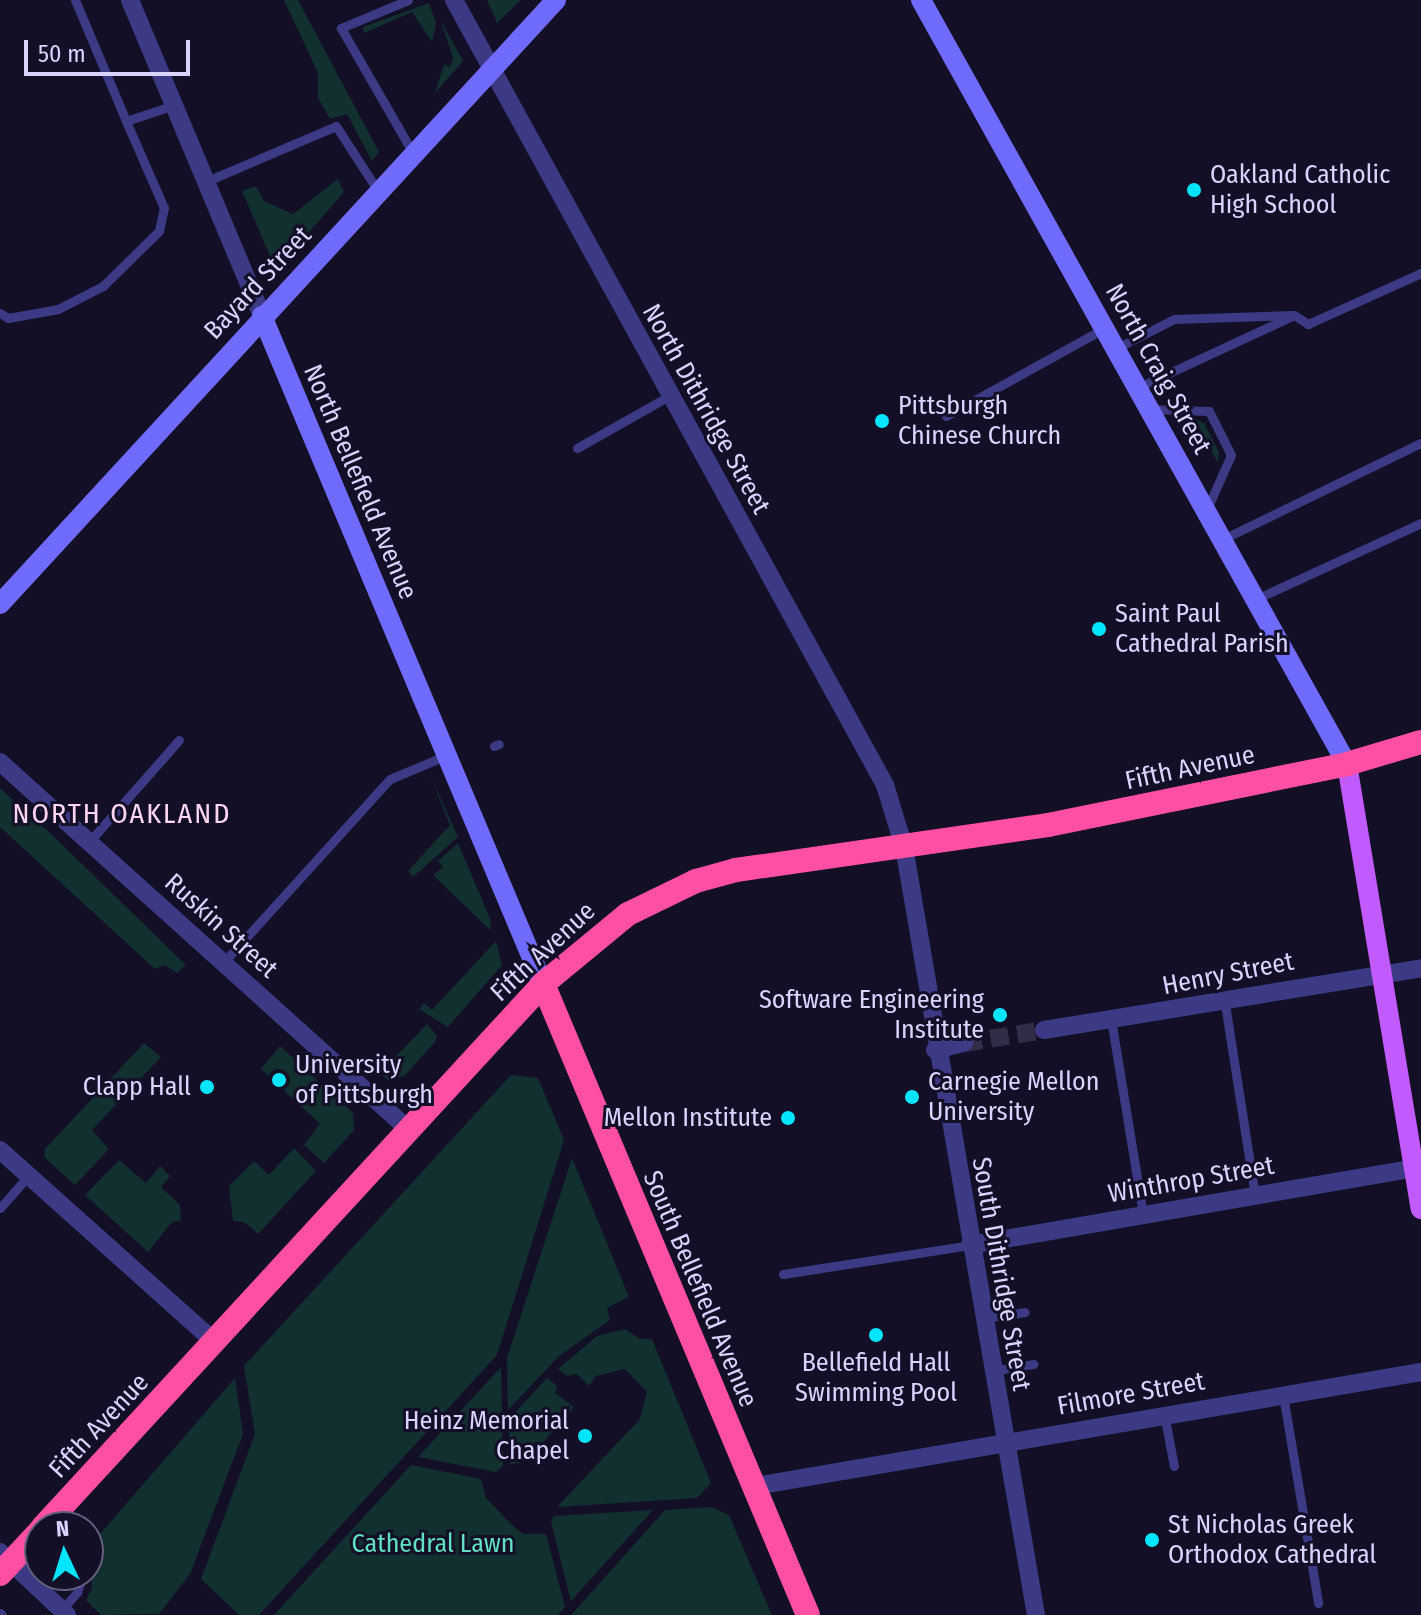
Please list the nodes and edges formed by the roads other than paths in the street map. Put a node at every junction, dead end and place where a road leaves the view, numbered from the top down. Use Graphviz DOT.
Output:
graph roads {
  1 [pos="75,0"];
  2 [pos="130,0"];
  3 [pos="408,0"];
  4 [pos="454,0"];
  5 [pos="556,0"];
  6 [pos="921,0"];
  7 [pos="491,68"];
  8 [pos="174,105"];
  9 [pos="126,121"];
  10 [pos="413,153"];
  11 [pos="207,181"];
  12 [pos="378,191"];
  13 [pos="1421,273"];
  14 [pos="0,313"];
  15 [pos="1294,315"];
  16 [pos="262,316"];
  17 [pos="1106,327"];
  18 [pos="1117,348"];
  19 [pos="1139,387"];
  20 [pos="669,396"];
  21 [pos="1151,409"];
  22 [pos="946,416"];
  23 [pos="1421,443"];
  24 [pos="577,448"];
  25 [pos="1207,509"];
  26 [pos="1421,523"];
  27 [pos="1223,539"];
  28 [pos="1256,599"];
  29 [pos="0,604"];
  30 [pos="179,740"];
  31 [pos="1421,742"];
  32 [pos="447,755"];
  33 [pos="0,762"];
  34 [pos="1347,764"];
  35 [pos="89,842"];
  36 [pos="904,847"];
  37 [pos="223,963"];
  38 [pos="1421,968"];
  39 [pos="1381,973"];
  40 [pos="543,984"];
  41 [pos="1225,1004"];
  42 [pos="1111,1019"];
  43 [pos="1044,1030"];
  44 [pos="964,1043"];
  45 [pos="935,1050"];
  46 [pos="408,1129"];
  47 [pos="0,1150"];
  48 [pos="1418,1168"];
  49 [pos="29,1175"];
  50 [pos="1255,1196"];
  51 [pos="0,1208"];
  52 [pos="1421,1209"];
  53 [pos="1143,1214"];
  54 [pos="970,1245"];
  55 [pos="783,1274"];
  56 [pos="1025,1312"];
  57 [pos="983,1318"];
  58 [pos="215,1342"];
  59 [pos="1033,1364"];
  60 [pos="992,1371"];
  61 [pos="1421,1372"];
  62 [pos="1283,1395"];
  63 [pos="1164,1414"];
  64 [pos="1004,1443"];
  65 [pos="1174,1466"];
  66 [pos="755,1486"];
  67 [pos="61,1511"];
  68 [pos="24,1546"];
  69 [pos="4,1563"];
  70 [pos="77,1591"];
  71 [pos="1318,1603"];
  72 [pos="62,1613"];
  73 [pos="808,1615"];
  74 [pos="1036,1615"];
  1 -- 9 [label="lane"];
  2 -- 8 [label="street, North Bellefield Avenue"];
  3 -- 10 [label="lane"];
  4 -- 7 [label="street, North Dithridge Street"];
  5 -- 7 [label="main road, Bayard Street"];
  6 -- 17 [label="main road, North Craig Street"];
  7 -- 10 [label="main road, Bayard Street"];
  7 -- 20 [label="street, North Dithridge Street"];
  8 -- 9 [label="lane"];
  8 -- 11 [label="street, North Bellefield Avenue"];
  9 -- 14 [label="lane"];
  10 -- 12 [label="main road, Bayard Street"];
  11 -- 12 [label="lane"];
  11 -- 16 [label="street, North Bellefield Avenue"];
  12 -- 16 [label="main road, Bayard Street"];
  13 -- 15 [label="lane"];
  15 -- 18 [label="lane"];
  15 -- 19 [label="lane"];
  16 -- 29 [label="main road, Bayard Street"];
  16 -- 32 [label="main road, North Bellefield Avenue"];
  17 -- 18 [label="main road, North Craig Street"];
  17 -- 22 [label="lane"];
  18 -- 19 [label="main road, North Craig Street"];
  19 -- 21 [label="main road, North Craig Street"];
  20 -- 24 [label="lane"];
  20 -- 36 [label="street, North Dithridge Street"];
  21 -- 25 [label="main road, North Craig Street"];
  21 -- 25 [label="lane"];
  23 -- 27 [label="lane"];
  25 -- 27 [label="main road, North Craig Street"];
  26 -- 28 [label="lane"];
  27 -- 28 [label="main road, North Craig Street"];
  28 -- 34 [label="main road, North Craig Street"];
  30 -- 35 [label="lane"];
  31 -- 34 [label="highway, Fifth Avenue"];
  32 -- 37 [label="lane"];
  32 -- 40 [label="main road, North Bellefield Avenue"];
  33 -- 35 [label="street, Ruskin Street"];
  34 -- 36 [label="highway, Fifth Avenue"];
  34 -- 39 [label="main road"];
  35 -- 37 [label="street, Ruskin Street"];
  36 -- 40 [label="highway, Fifth Avenue"];
  36 -- 45 [label="street, South Dithridge Street"];
  37 -- 46 [label="street, Ruskin Street"];
  38 -- 39 [label="street, Henry Street"];
  39 -- 41 [label="street, Henry Street"];
  39 -- 48 [label="main road"];
  40 -- 46 [label="highway, Fifth Avenue"];
  40 -- 66 [label="highway, South Bellefield Avenue"];
  41 -- 42 [label="street, Henry Street"];
  41 -- 50 [label="lane"];
  42 -- 43 [label="street, Henry Street"];
  42 -- 53 [label="lane"];
  44 -- 45 [label="street"];
  45 -- 54 [label="street, South Dithridge Street"];
  46 -- 58 [label="highway, Fifth Avenue"];
  47 -- 49 [label="street"];
  48 -- 50 [label="street, Winthrop Street"];
  48 -- 52 [label="main road"];
  49 -- 51 [label="lane"];
  49 -- 58 [label="street"];
  50 -- 53 [label="street, Winthrop Street"];
  53 -- 54 [label="street, Winthrop Street"];
  54 -- 55 [label="lane"];
  54 -- 57 [label="street, South Dithridge Street"];
  56 -- 57 [label="lane"];
  57 -- 60 [label="street, South Dithridge Street"];
  58 -- 67 [label="highway, Fifth Avenue"];
  59 -- 60 [label="lane"];
  60 -- 64 [label="street, South Dithridge Street"];
  61 -- 62 [label="street, Filmore Street"];
  62 -- 63 [label="street, Filmore Street"];
  62 -- 71 [label="lane"];
  63 -- 64 [label="street, Filmore Street"];
  63 -- 65 [label="lane"];
  64 -- 66 [label="street, Filmore Street"];
  64 -- 74 [label="street, South Dithridge Street"];
  66 -- 73 [label="highway, South Bellefield Avenue"];
  68 -- 69 [label="highway, Fifth Avenue"];
  69 -- 72 [label="street"];
  70 -- 72 [label="lane"];
}
